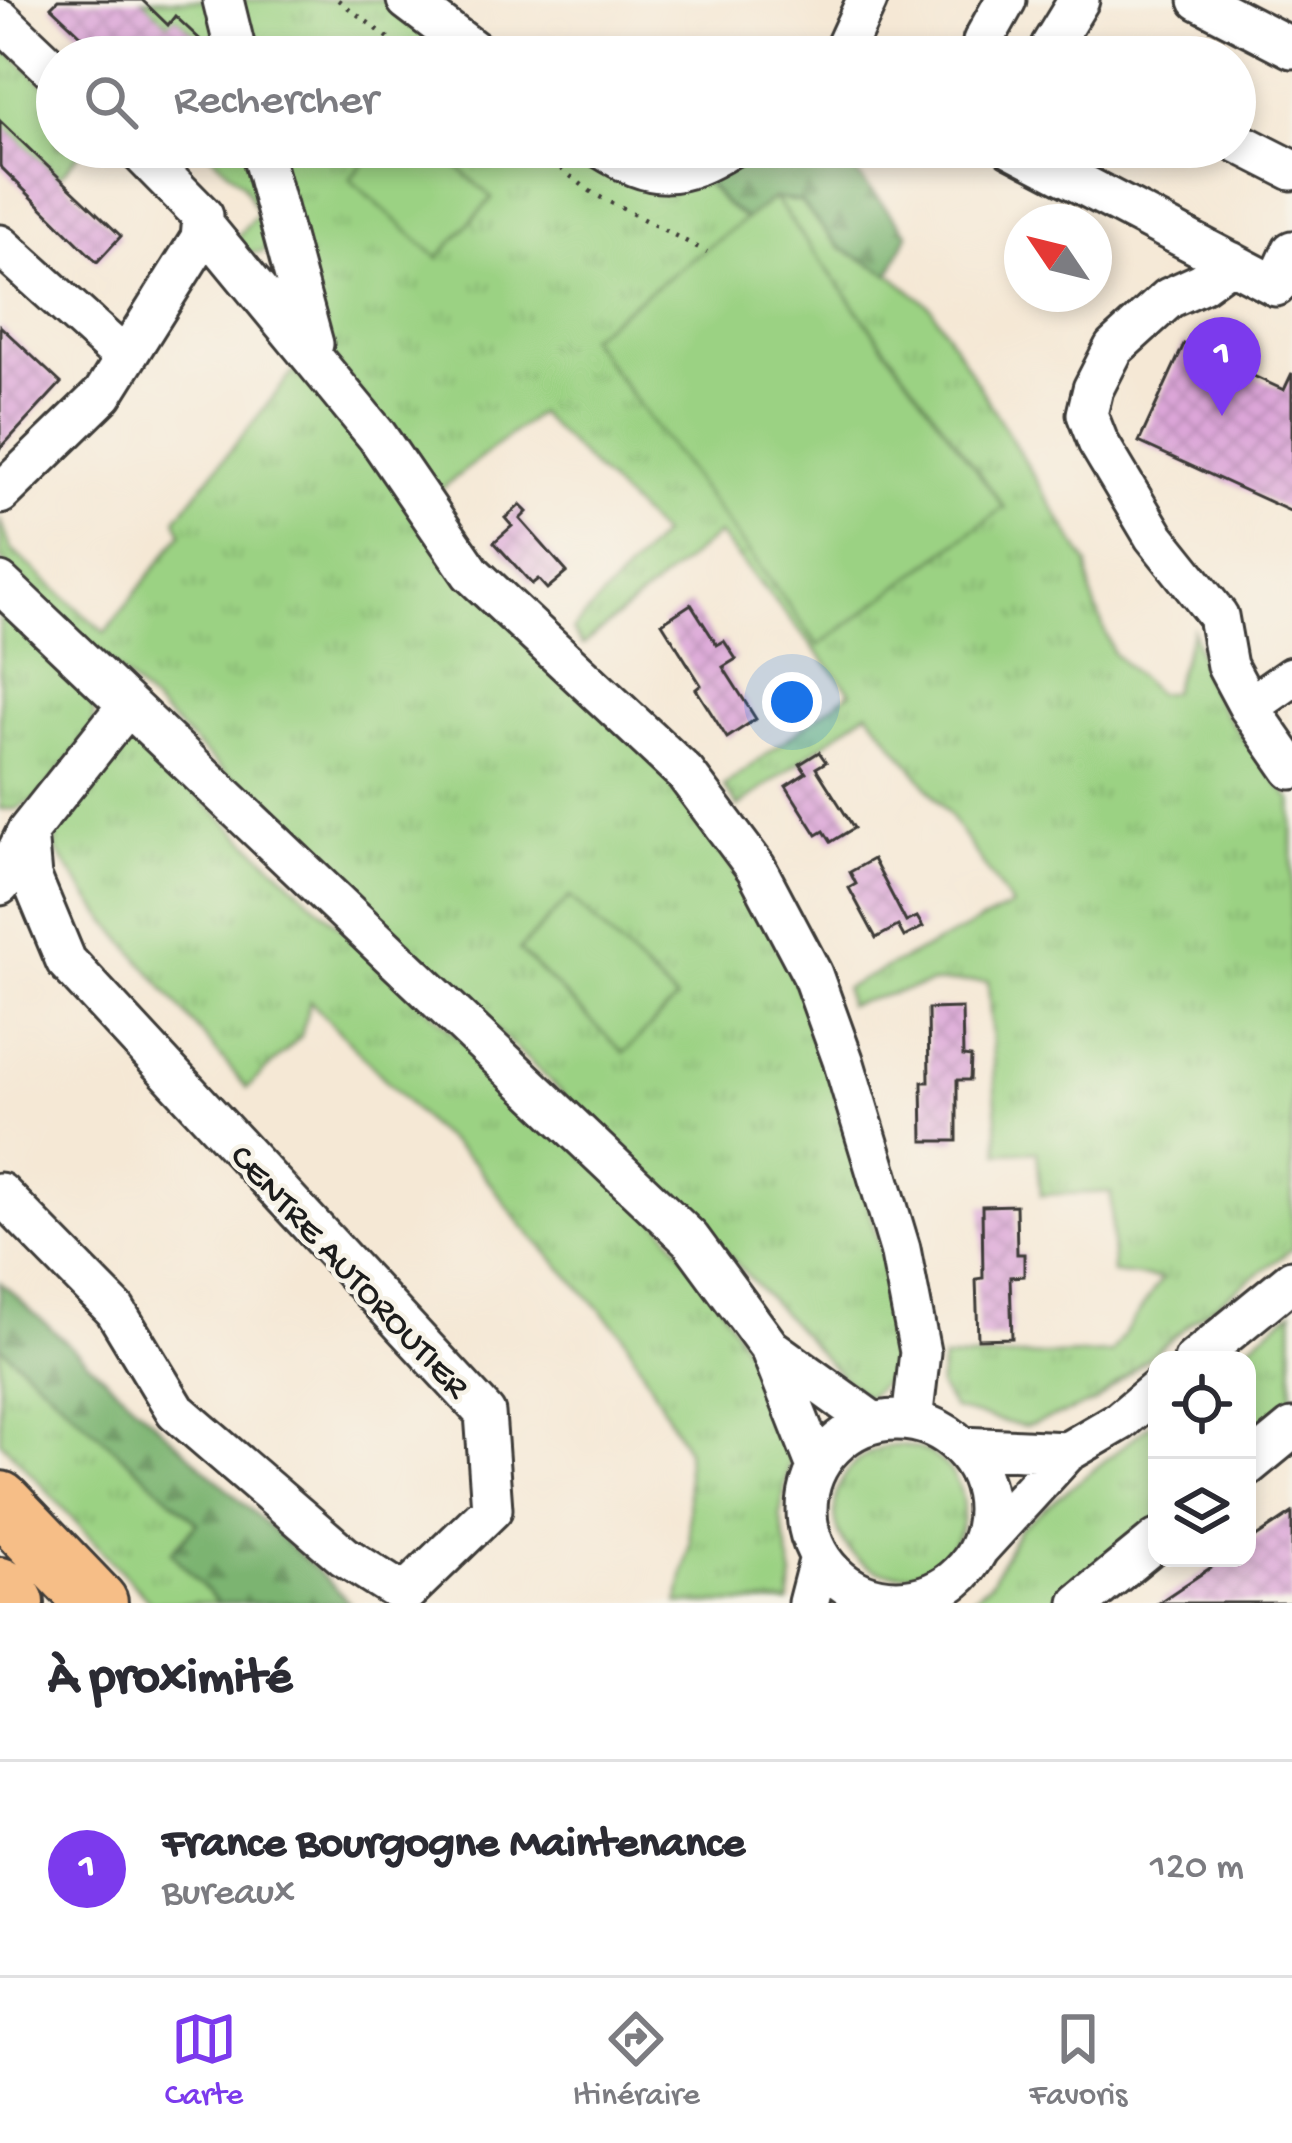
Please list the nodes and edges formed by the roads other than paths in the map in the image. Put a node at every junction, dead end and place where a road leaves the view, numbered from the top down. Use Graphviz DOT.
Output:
graph roads {
  1 [pos="223,0"];
  2 [pos="407,0"];
  3 [pos="867,0"];
  4 [pos="1006,0"];
  5 [pos="1078,0"];
  6 [pos="1199,0"];
  7 [pos="0,20"];
  8 [pos="232,36"];
  9 [pos="454,36"];
  10 [pos="851,36"];
  11 [pos="986,36"];
  12 [pos="1057,36"];
  13 [pos="1292,48"];
  14 [pos="36,53"];
  15 [pos="1256,152"];
  16 [pos="158,168"];
  17 [pos="265,168"];
  18 [pos="638,168"];
  19 [pos="697,168"];
  20 [pos="1052,168"];
  21 [pos="1292,170"];
  22 [pos="204,226"];
  23 [pos="0,245"];
  24 [pos="1292,251"];
  25 [pos="1231,262"];
  26 [pos="125,358"];
  27 [pos="321,366"];
  28 [pos="4,483"];
  29 [pos="0,583"];
  30 [pos="1292,677"];
  31 [pos="128,704"];
  32 [pos="1249,707"];
  33 [pos="1292,769"];
  34 [pos="14,833"];
  35 [pos="0,885"];
  36 [pos="0,1193"];
  37 [pos="1292,1280"];
  38 [pos="770,1348"];
  39 [pos="1205,1351"];
  40 [pos="1148,1398"];
  41 [pos="893,1422"];
  42 [pos="1292,1429"];
  43 [pos="962,1447"];
  44 [pos="1067,1452"];
  45 [pos="1256,1459"];
  46 [pos="817,1467"];
  47 [pos="0,1502"];
  48 [pos="980,1546"];
  49 [pos="1148,1547"];
  50 [pos="820,1557"];
  51 [pos="0,1588"];
  52 [pos="879,1601"];
  53 [pos="14,1603"];
  54 [pos="97,1603"];
  55 [pos="808,1603"];
  56 [pos="1080,1603"];
  1 -- 8 [label="street"];
  2 -- 9 [label="street"];
  3 -- 10 [label="street"];
  4 -- 11 [label="street"];
  5 -- 12 [label="street"];
  6 -- 13 [label="street"];
  7 -- 14 [label="street"];
  15 -- 21 [label="street"];
  16 -- 22 [label="street"];
  17 -- 27 [label="street"];
  18 -- 19 [label="street"];
  20 -- 25 [label="street"];
  22 -- 26 [label="street"];
  22 -- 27 [label="street"];
  23 -- 26 [label="street"];
  24 -- 25 [label="street"];
  25 -- 32 [label="street"];
  26 -- 28 [label="street"];
  27 -- 41 [label="street"];
  29 -- 31 [label="street"];
  30 -- 32 [label="street"];
  31 -- 34 [label="street"];
  31 -- 38 [label="street"];
  32 -- 33 [label="street"];
  34 -- 35 [label="street"];
  34 -- 36 [label="street, CENTRE AUTOROUTIER"];
  37 -- 39 [label="street"];
  38 -- 41 [label="street"];
  38 -- 46 [label="street"];
  40 -- 44 [label="street"];
  41 -- 43 [label="street"];
  41 -- 46 [label="street"];
  42 -- 45 [label="street"];
  43 -- 44 [label="street"];
  43 -- 48 [label="street"];
  44 -- 48 [label="street"];
  46 -- 50 [label="street"];
  47 -- 54 [label="highway"];
  48 -- 52 [label="street"];
  49 -- 56 [label="street"];
  50 -- 52 [label="street"];
  50 -- 55 [label="street"];
  51 -- 53 [label="highway"];
}
